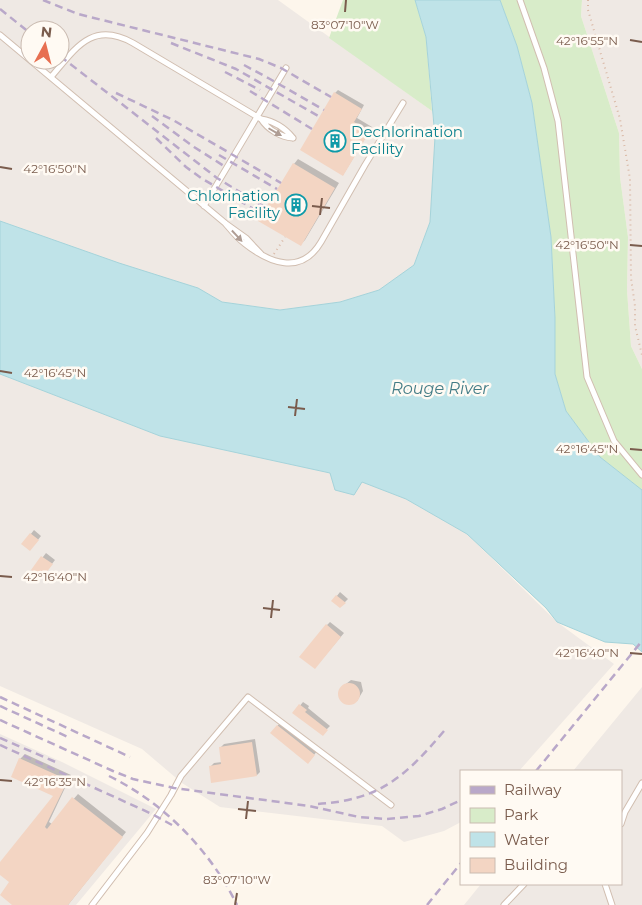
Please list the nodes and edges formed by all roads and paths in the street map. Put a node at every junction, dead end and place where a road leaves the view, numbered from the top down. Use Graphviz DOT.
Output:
graph roads {
  1 [pos="520,0"];
  2 [pos="588,0"];
  3 [pos="0,35"];
  4 [pos="286,68"];
  5 [pos="51,77"];
  6 [pos="403,102"];
  7 [pos="259,118"];
  8 [pos="204,206"];
  9 [pos="285,237"];
  10 [pos="270,260"];
  11 [pos="642,355"];
  12 [pos="642,475"];
  13 [pos="642,783"];
  14 [pos="391,805"];
  15 [pos="622,821"];
  16 [pos="523,885"];
  17 [pos="605,885"];
  18 [pos="92,905"];
  19 [pos="504,905"];
  20 [pos="612,905"];
  1 -- 12 [label="lane"];
  2 -- 11 [label="path"];
  3 -- 5 [label="lane"];
  4 -- 7 [label="lane"];
  5 -- 7 [label="lane"];
  5 -- 8 [label="lane"];
  6 -- 10 [label="lane"];
  7 -- 7 [label="lane, one-way"];
  7 -- 8 [label="lane"];
  8 -- 10 [label="lane"];
  9 -- 10 [label="path"];
  13 -- 15 [label="lane"];
  14 -- 18 [label="lane"];
  16 -- 19 [label="lane"];
  17 -- 20 [label="lane"];
}
